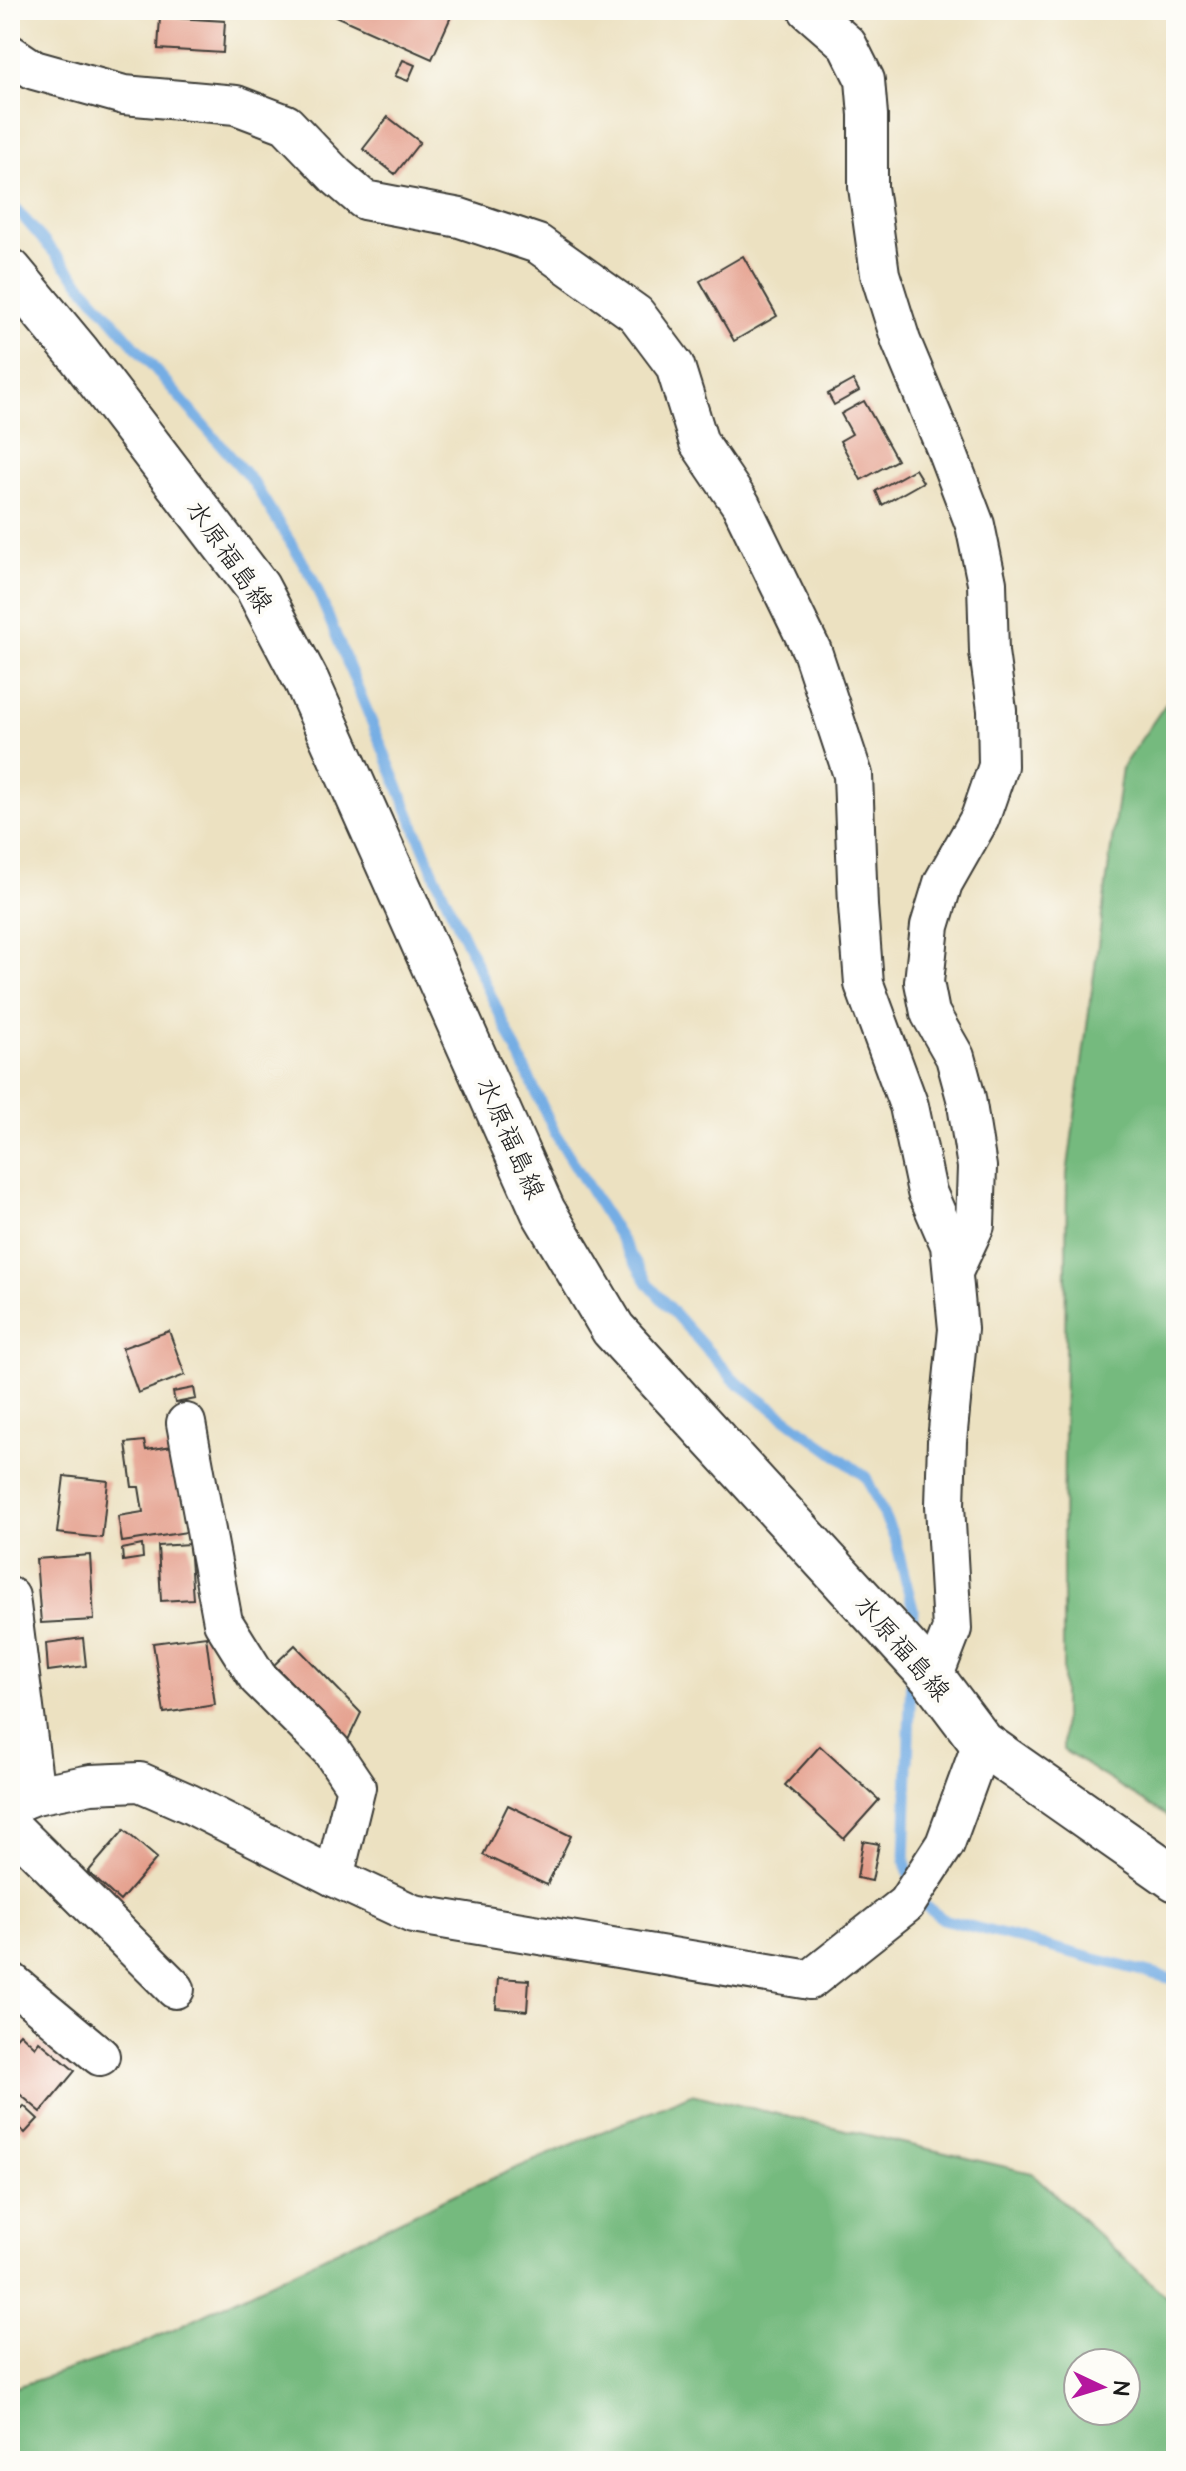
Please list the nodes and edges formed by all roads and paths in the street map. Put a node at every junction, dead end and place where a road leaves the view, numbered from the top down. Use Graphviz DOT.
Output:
graph roads {
  1 [pos="808,10"];
  2 [pos="10,54"];
  3 [pos="10,271"];
  4 [pos="953,1272"];
  5 [pos="186,1423"];
  6 [pos="11,1610"];
  7 [pos="933,1678"];
  8 [pos="982,1743"];
  9 [pos="22,1800"];
  10 [pos="10,1825"];
  11 [pos="334,1877"];
  12 [pos="1176,1879"];
  13 [pos="10,1981"];
  14 [pos="175,1989"];
  15 [pos="100,2056"];
  1 -- 4 [label="street"];
  2 -- 4 [label="street"];
  3 -- 7 [label="main road, 水原福島線"];
  4 -- 7 [label="street"];
  5 -- 11 [label="street"];
  6 -- 9 [label="street"];
  7 -- 8 [label="main road, 水原福島線"];
  8 -- 11 [label="street"];
  8 -- 12 [label="main road, 水原福島線"];
  9 -- 11 [label="street"];
  10 -- 14 [label="street"];
  13 -- 15 [label="street"];
}
